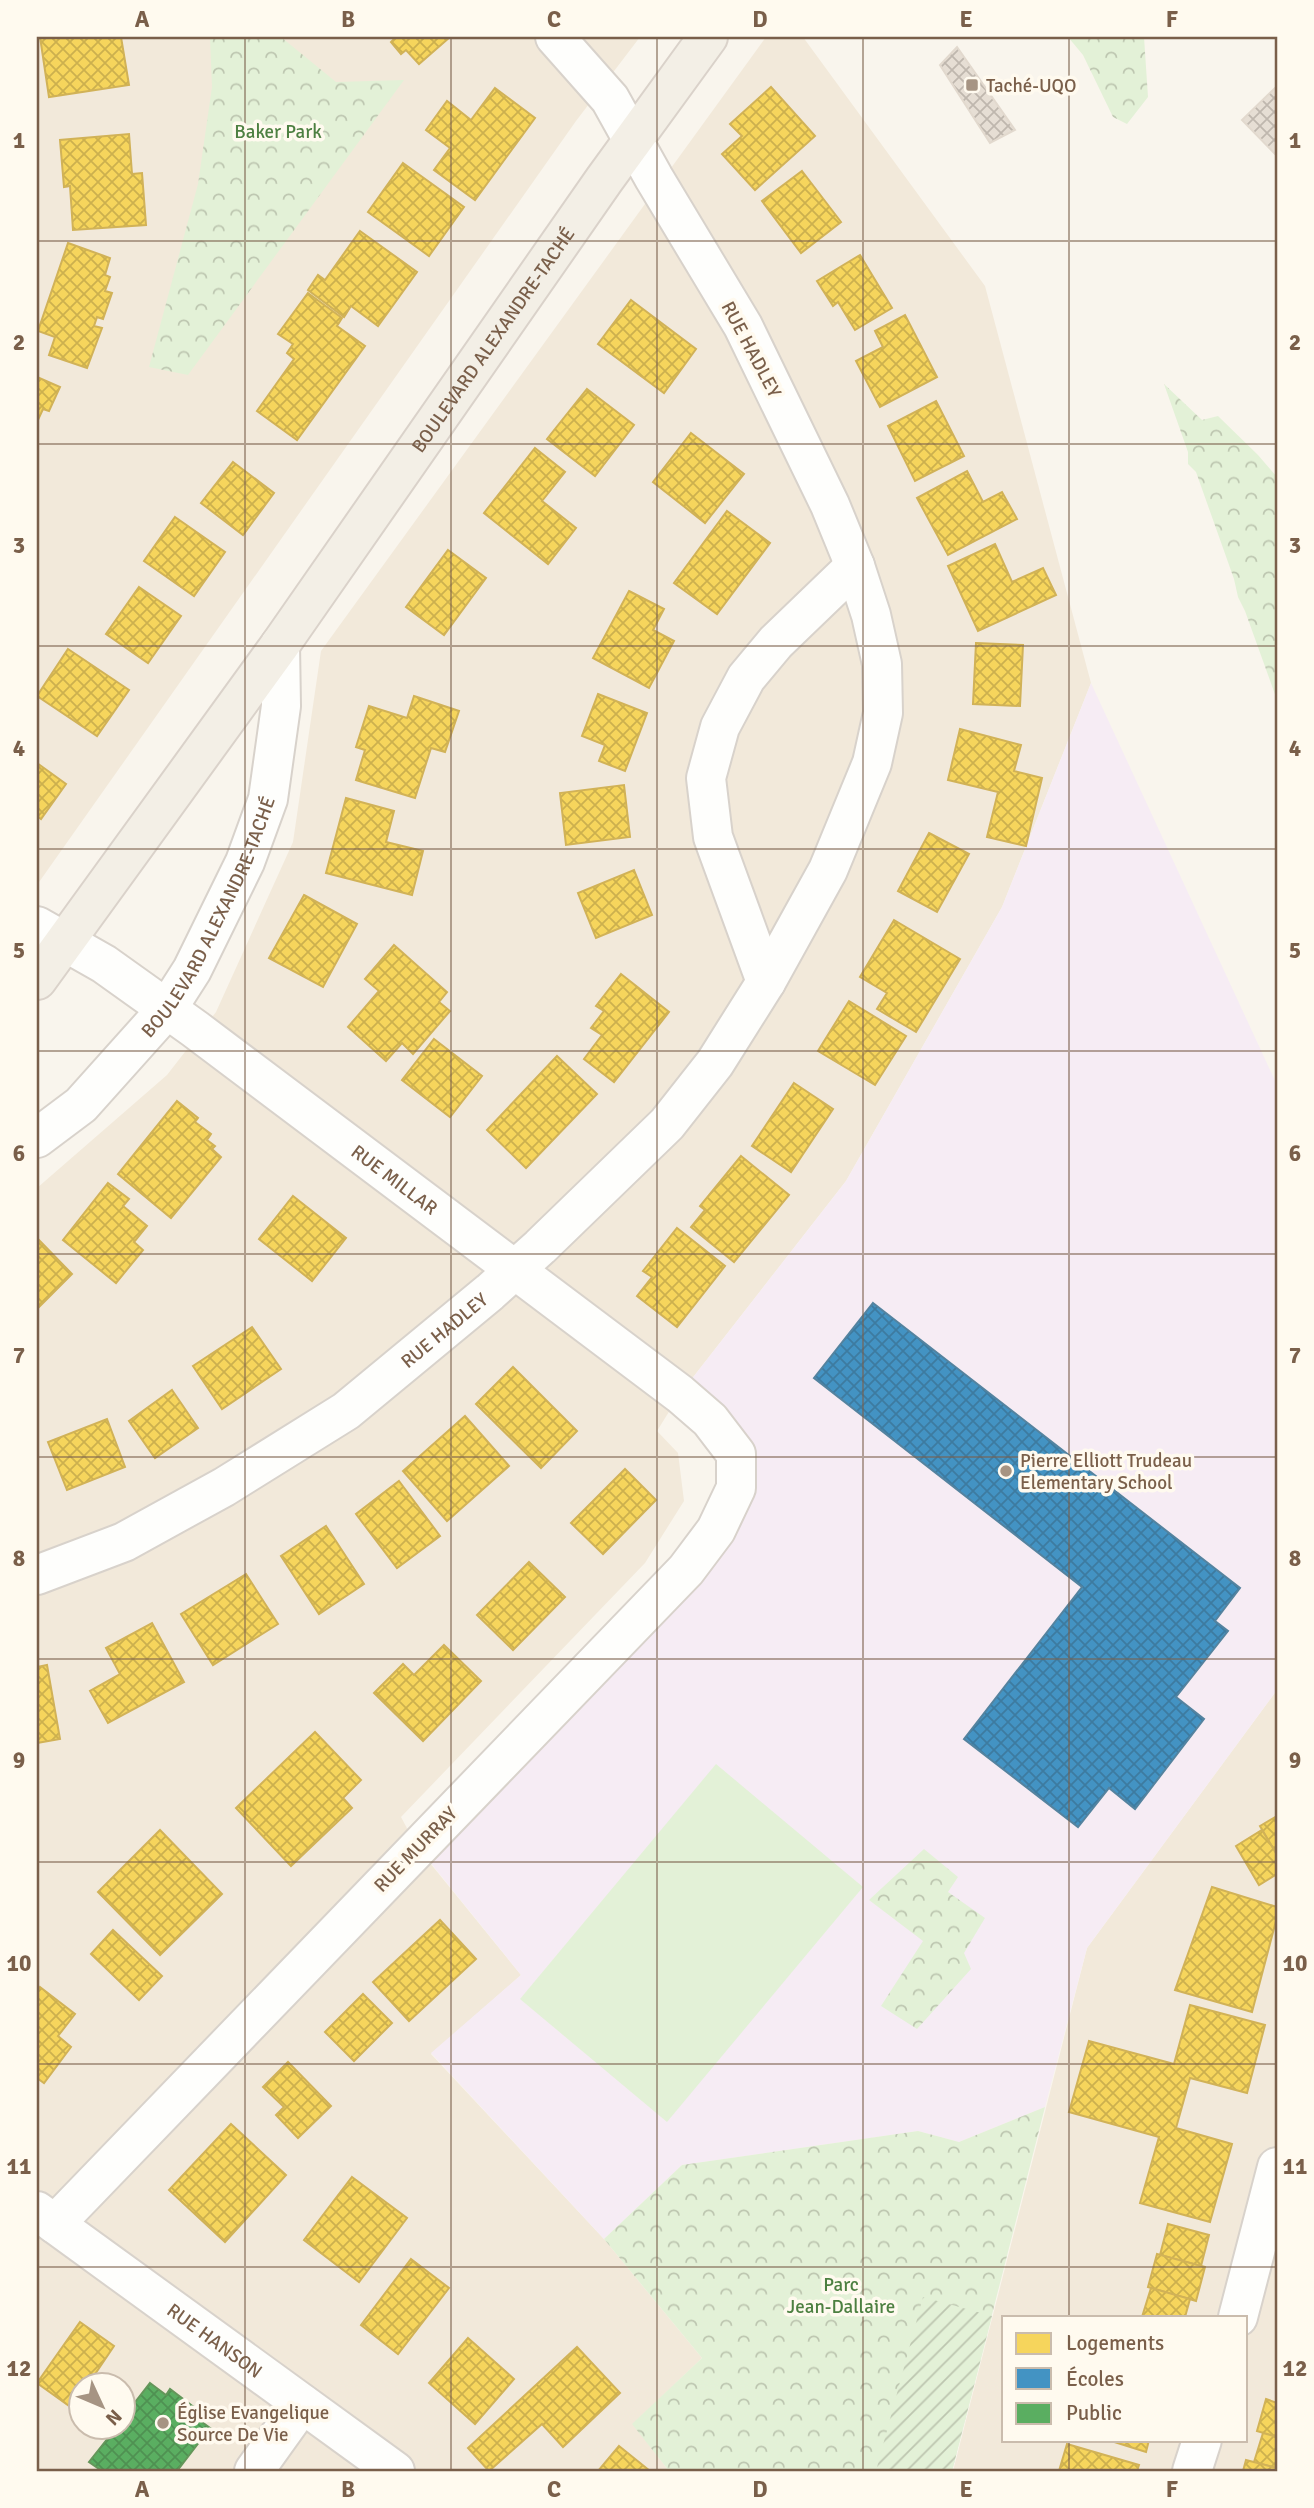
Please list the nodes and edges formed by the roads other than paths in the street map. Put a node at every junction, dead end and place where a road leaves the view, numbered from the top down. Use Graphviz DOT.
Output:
graph roads {
  1 [pos="555,37"];
  2 [pos="708,37"];
  3 [pos="633,139"];
  4 [pos="855,566"];
  5 [pos="280,645"];
  6 [pos="50,934"];
  7 [pos="37,980"];
  8 [pos="766,982"];
  9 [pos="167,1009"];
  10 [pos="37,1138"];
  11 [pos="516,1270"];
  12 [pos="736,1454"];
  13 [pos="37,1575"];
  14 [pos="1277,2168"];
  15 [pos="46,2218"];
  16 [pos="1238,2316"];
  17 [pos="302,2404"];
  18 [pos="1201,2442"];
  19 [pos="254,2471"];
  20 [pos="395,2471"];
  21 [pos="1192,2471"];
  1 -- 3 [label="street"];
  2 -- 3 [label="main road, BOULEVARD ALEXANDRE-TACHÉ"];
  3 -- 4 [label="street, RUE HADLEY"];
  3 -- 5 [label="main road, BOULEVARD ALEXANDRE-TACHÉ"];
  4 -- 8 [label="street, RUE HADLEY"];
  4 -- 8 [label="street"];
  5 -- 6 [label="main road, BOULEVARD ALEXANDRE-TACHÉ"];
  5 -- 9 [label="street, BOULEVARD ALEXANDRE-TACHÉ"];
  6 -- 7 [label="main road, BOULEVARD ALEXANDRE-TACHÉ"];
  6 -- 9 [label="street, RUE MILLAR"];
  8 -- 11 [label="street, RUE HADLEY"];
  9 -- 10 [label="street, BOULEVARD ALEXANDRE-TACHÉ"];
  9 -- 11 [label="street, RUE MILLAR"];
  11 -- 12 [label="street, RUE MILLAR"];
  11 -- 13 [label="street, RUE HADLEY"];
  12 -- 15 [label="street, RUE MURRAY"];
  14 -- 16 [label="street"];
  15 -- 17 [label="street, RUE HANSON"];
  17 -- 19 [label="street"];
  17 -- 20 [label="street, RUE HANSON"];
  18 -- 21 [label="street"];
}
